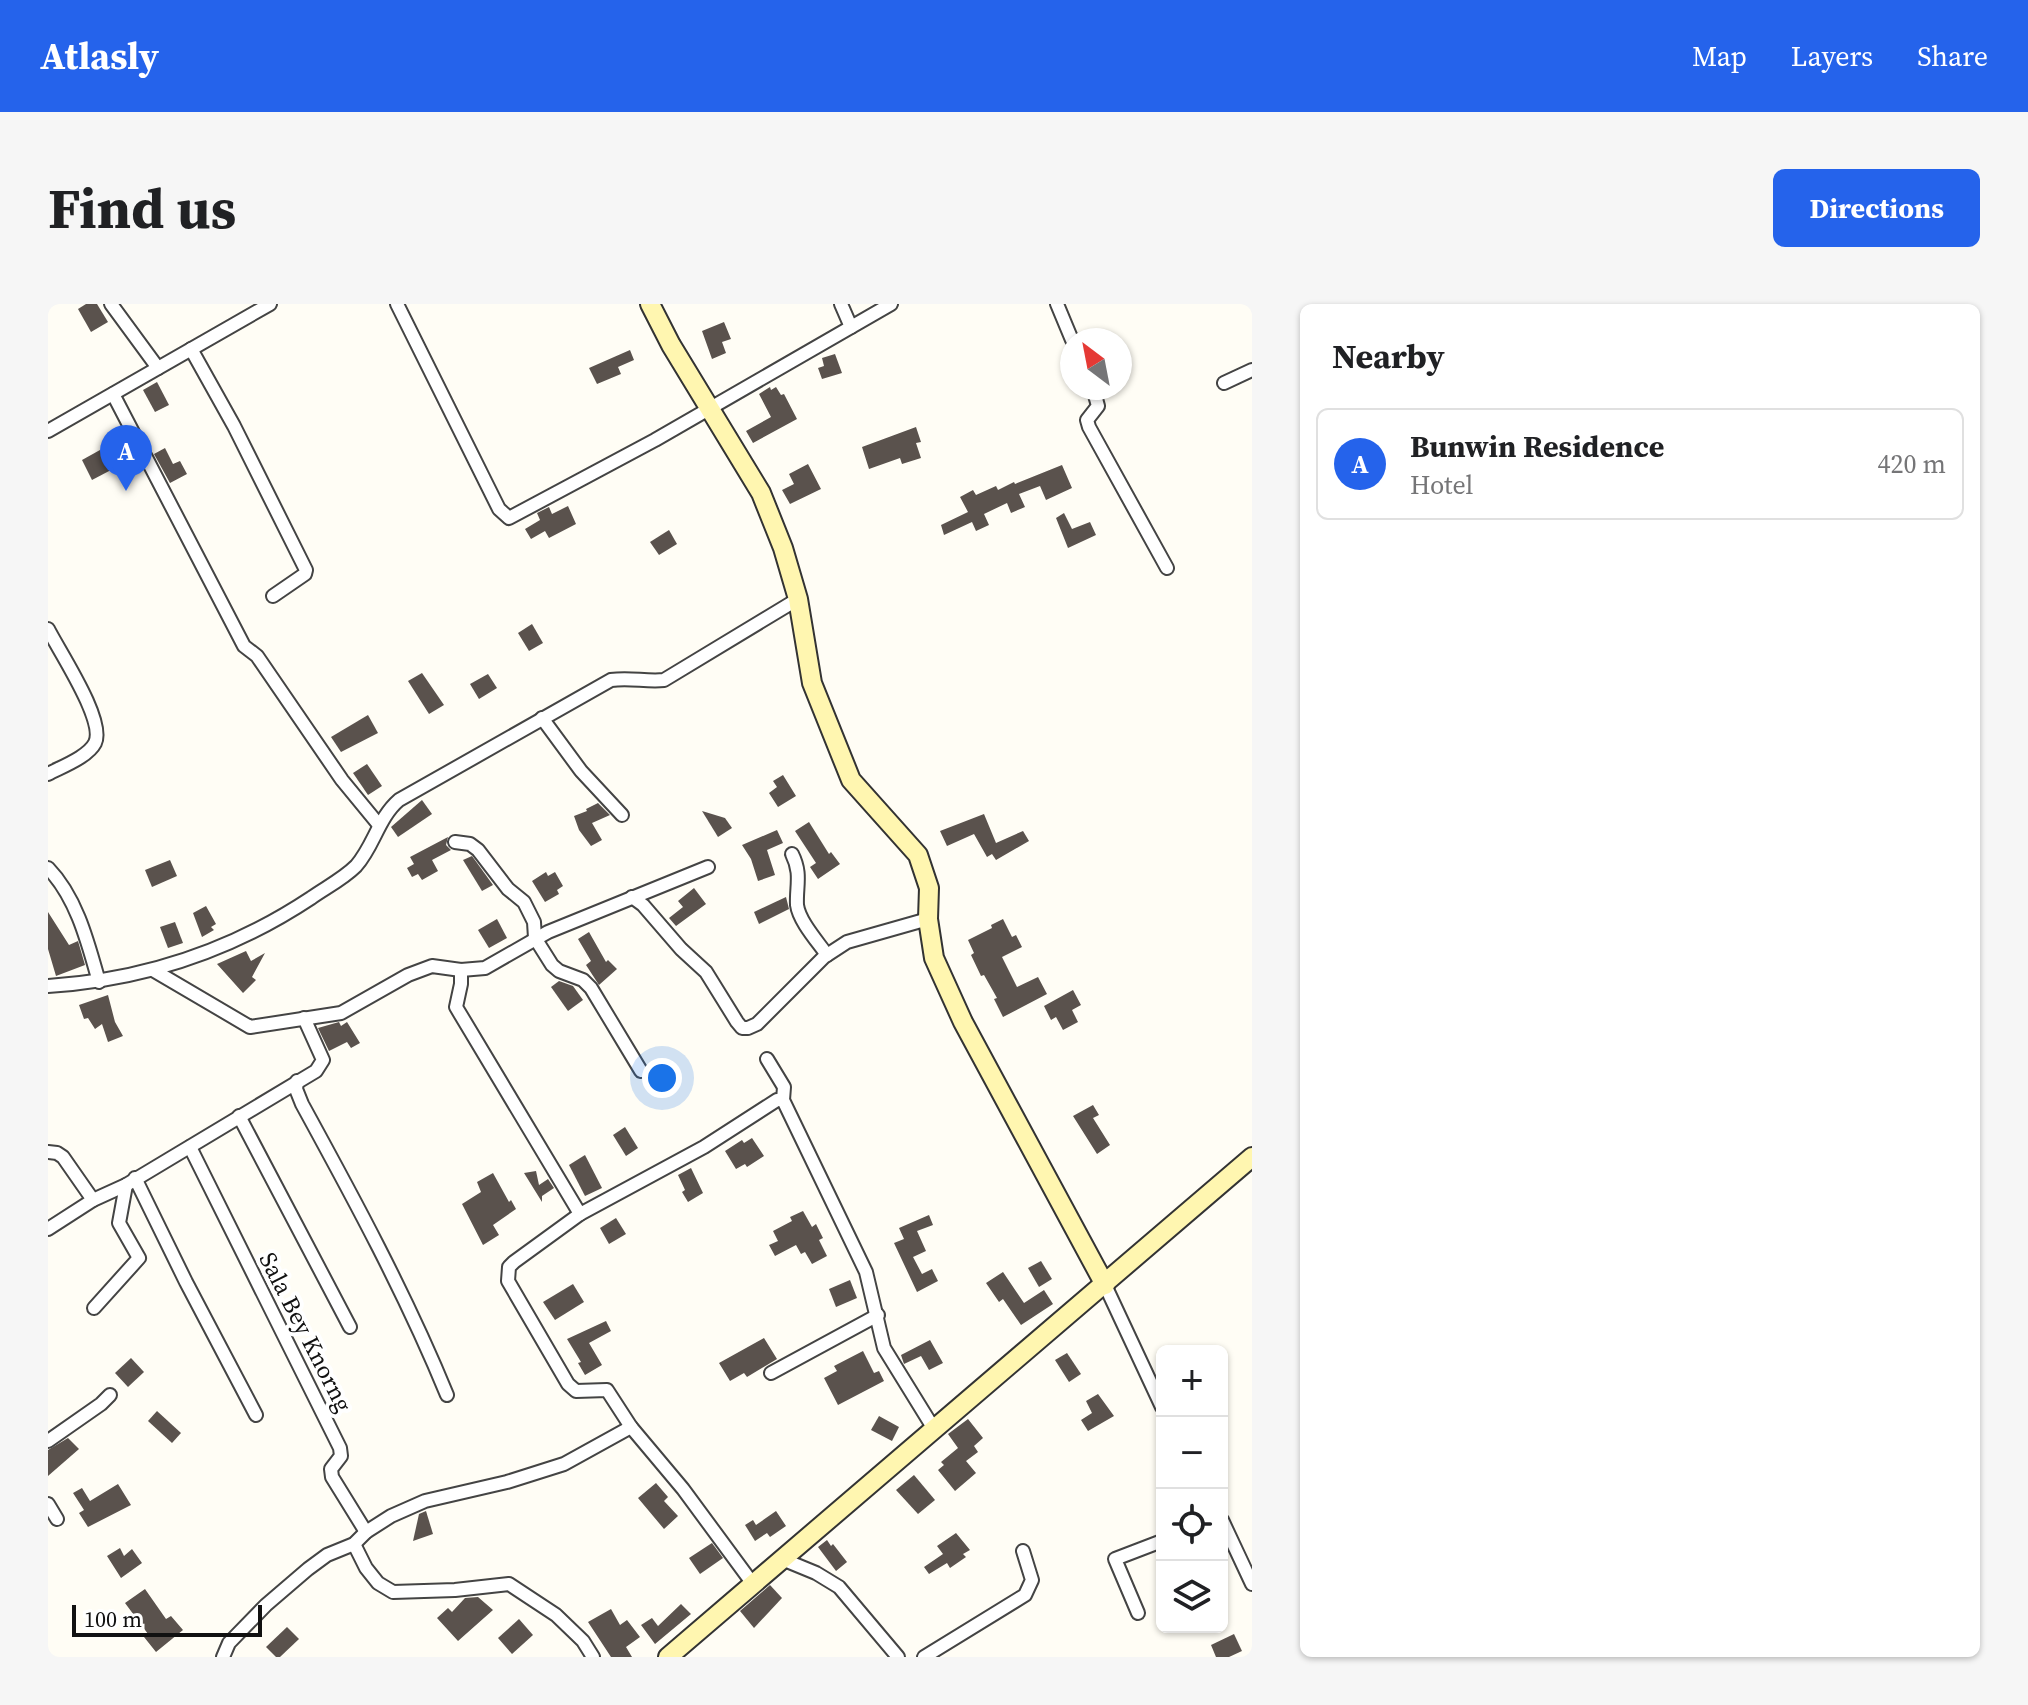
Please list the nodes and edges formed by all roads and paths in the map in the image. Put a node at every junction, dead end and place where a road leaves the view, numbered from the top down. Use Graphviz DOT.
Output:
graph roads {
  1 [pos="111,304"];
  2 [pos="270,304"];
  3 [pos="397,304"];
  4 [pos="650,304"];
  5 [pos="841,304"];
  6 [pos="891,304"];
  7 [pos="1057,304"];
  8 [pos="851,327"];
  9 [pos="1067,328"];
  10 [pos="191,349"];
  11 [pos="158,368"];
  12 [pos="1252,370"];
  13 [pos="1224,383"];
  14 [pos="113,394"];
  15 [pos="1096,400"];
  16 [pos="710,408"];
  17 [pos="48,431"];
  18 [pos="1167,568"];
  19 [pos="273,596"];
  20 [pos="798,599"];
  21 [pos="48,629"];
  22 [pos="542,718"];
  23 [pos="48,774"];
  24 [pos="622,815"];
  25 [pos="379,825"];
  26 [pos="455,842"];
  27 [pos="792,854"];
  28 [pos="708,867"];
  29 [pos="48,868"];
  30 [pos="632,897"];
  31 [pos="928,919"];
  32 [pos="535,938"];
  33 [pos="827,955"];
  34 [pos="153,970"];
  35 [pos="461,970"];
  36 [pos="99,982"];
  37 [pos="48,986"];
  38 [pos="304,1018"];
  39 [pos="767,1059"];
  40 [pos="641,1071"];
  41 [pos="297,1081"];
  42 [pos="783,1100"];
  43 [pos="239,1116"];
  44 [pos="190,1147"];
  45 [pos="48,1152"];
  46 [pos="1252,1157"];
  47 [pos="131,1182"];
  48 [pos="93,1200"];
  49 [pos="580,1214"];
  50 [pos="48,1229"];
  51 [pos="1108,1282"];
  52 [pos="94,1308"];
  53 [pos="878,1315"];
  54 [pos="350,1327"];
  55 [pos="771,1373"];
  56 [pos="1156,1393"];
  57 [pos="110,1395"];
  58 [pos="447,1395"];
  59 [pos="256,1415"];
  60 [pos="631,1427"];
  61 [pos="934,1429"];
  62 [pos="48,1441"];
  63 [pos="48,1504"];
  64 [pos="57,1519"];
  65 [pos="366,1532"];
  66 [pos="1228,1533"];
  67 [pos="1156,1543"];
  68 [pos="354,1544"];
  69 [pos="1023,1551"];
  70 [pos="782,1559"];
  71 [pos="753,1584"];
  72 [pos="1252,1584"];
  73 [pos="1138,1613"];
  74 [pos="223,1657"];
  75 [pos="593,1657"];
  76 [pos="668,1657"];
  77 [pos="898,1657"];
  78 [pos="924,1657"];
  1 -- 11 [label="street"];
  2 -- 10 [label="street"];
  3 -- 16 [label="street"];
  4 -- 16 [label="street"];
  5 -- 8 [label="street"];
  6 -- 8 [label="street"];
  7 -- 9 [label="street"];
  8 -- 16 [label="street"];
  10 -- 11 [label="street"];
  10 -- 19 [label="street"];
  11 -- 14 [label="street"];
  12 -- 13 [label="street"];
  14 -- 17 [label="street"];
  14 -- 25 [label="street"];
  15 -- 18 [label="street"];
  16 -- 20 [label="street"];
  20 -- 22 [label="street"];
  20 -- 31 [label="street"];
  21 -- 23 [label="street"];
  22 -- 24 [label="street"];
  22 -- 25 [label="street"];
  25 -- 34 [label="street"];
  26 -- 32 [label="street"];
  27 -- 33 [label="street"];
  28 -- 30 [label="street"];
  29 -- 36 [label="street"];
  30 -- 32 [label="street"];
  30 -- 33 [label="street"];
  31 -- 33 [label="street"];
  31 -- 51 [label="street"];
  32 -- 35 [label="street"];
  32 -- 40 [label="street"];
  34 -- 36 [label="street"];
  34 -- 38 [label="street"];
  35 -- 38 [label="street"];
  35 -- 49 [label="street"];
  36 -- 37 [label="street"];
  38 -- 41 [label="street"];
  39 -- 42 [label="street"];
  41 -- 43 [label="street"];
  41 -- 58 [label="street"];
  42 -- 49 [label="street"];
  42 -- 53 [label="street"];
  43 -- 44 [label="street"];
  43 -- 54 [label="street"];
  44 -- 47 [label="street"];
  44 -- 65 [label="street, Sala Bey Knorng"];
  45 -- 48 [label="street"];
  46 -- 51 [label="street"];
  47 -- 48 [label="street"];
  47 -- 52 [label="street"];
  47 -- 59 [label="street"];
  48 -- 50 [label="street"];
  49 -- 60 [label="street"];
  51 -- 56 [label="street"];
  51 -- 61 [label="street"];
  53 -- 55 [label="street"];
  53 -- 61 [label="street"];
  57 -- 62 [label="street"];
  60 -- 65 [label="street"];
  60 -- 71 [label="street"];
  61 -- 70 [label="street"];
  63 -- 64 [label="street"];
  65 -- 68 [label="street"];
  66 -- 72 [label="street"];
  67 -- 73 [label="street"];
  68 -- 74 [label="street"];
  68 -- 75 [label="street"];
  69 -- 78 [label="street"];
  70 -- 71 [label="street"];
  70 -- 77 [label="street"];
  71 -- 76 [label="street"];
}
